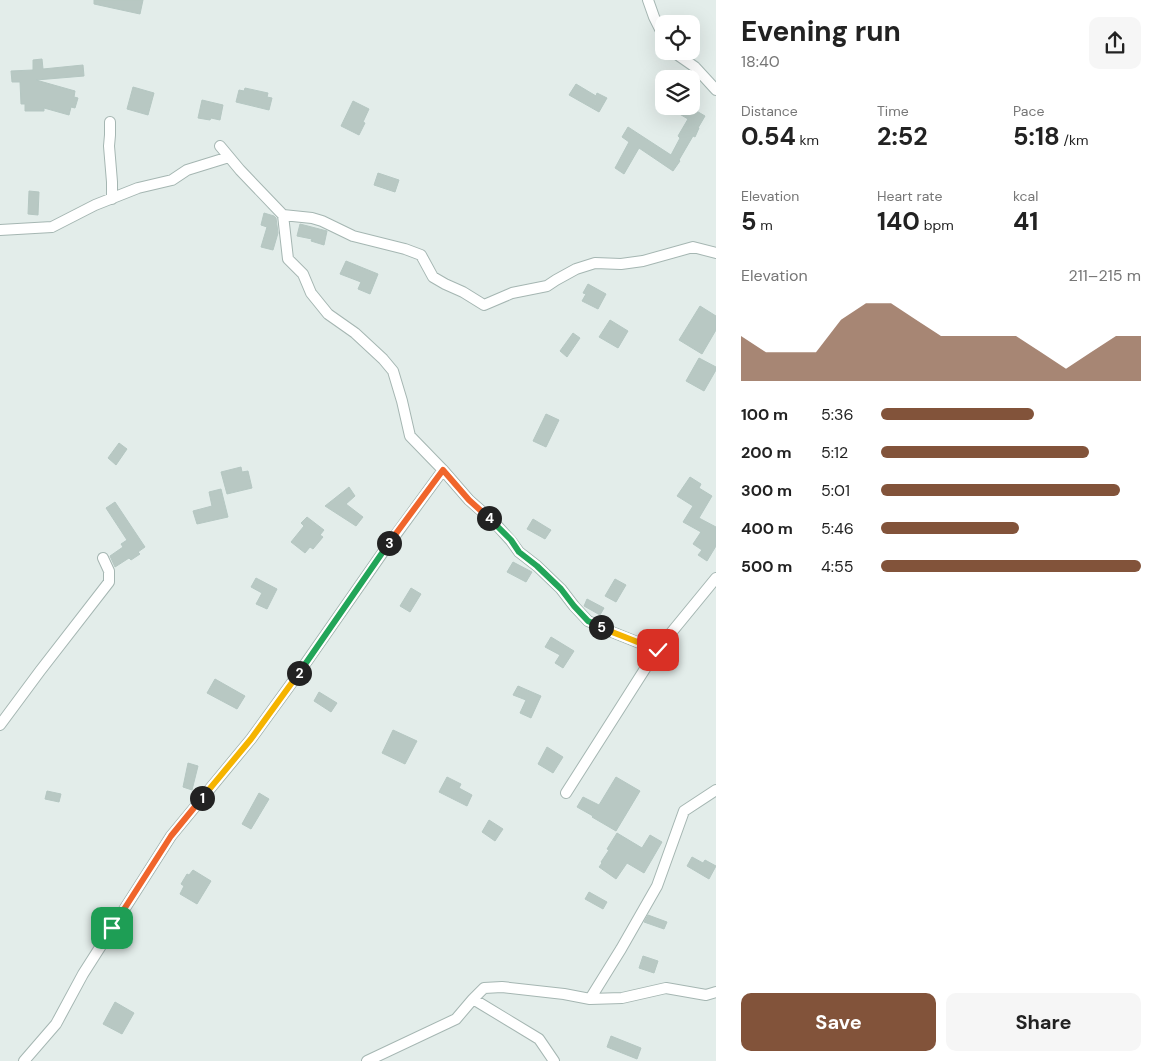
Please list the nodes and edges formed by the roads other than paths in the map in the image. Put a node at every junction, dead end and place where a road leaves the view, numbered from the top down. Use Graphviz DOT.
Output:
graph roads {
  1 [pos="648,0"];
  2 [pos="655,19"];
  3 [pos="685,60"];
  4 [pos="716,90"];
  5 [pos="110,122"];
  6 [pos="220,146"];
  7 [pos="229,157"];
  8 [pos="112,198"];
  9 [pos="283,214"];
  10 [pos="0,230"];
  11 [pos="716,253"];
  12 [pos="443,470"];
  13 [pos="103,558"];
  14 [pos="716,578"];
  15 [pos="658,650"];
  16 [pos="0,725"];
  17 [pos="716,790"];
  18 [pos="566,793"];
  19 [pos="716,992"];
  20 [pos="590,998"];
  21 [pos="473,999"];
  22 [pos="24,1061"];
  23 [pos="367,1061"];
  24 [pos="554,1061"];
  1 -- 2 [label="street"];
  3 -- 4 [label="street"];
  5 -- 8 [label="street"];
  6 -- 7 [label="street"];
  7 -- 8 [label="street"];
  7 -- 9 [label="street"];
  8 -- 10 [label="street"];
  9 -- 11 [label="street"];
  9 -- 12 [label="street"];
  12 -- 15 [label="street"];
  12 -- 22 [label="street"];
  13 -- 16 [label="street"];
  14 -- 15 [label="street"];
  15 -- 18 [label="street"];
  17 -- 20 [label="street"];
  19 -- 20 [label="street"];
  20 -- 21 [label="street"];
  21 -- 23 [label="street"];
  21 -- 24 [label="street"];
}
